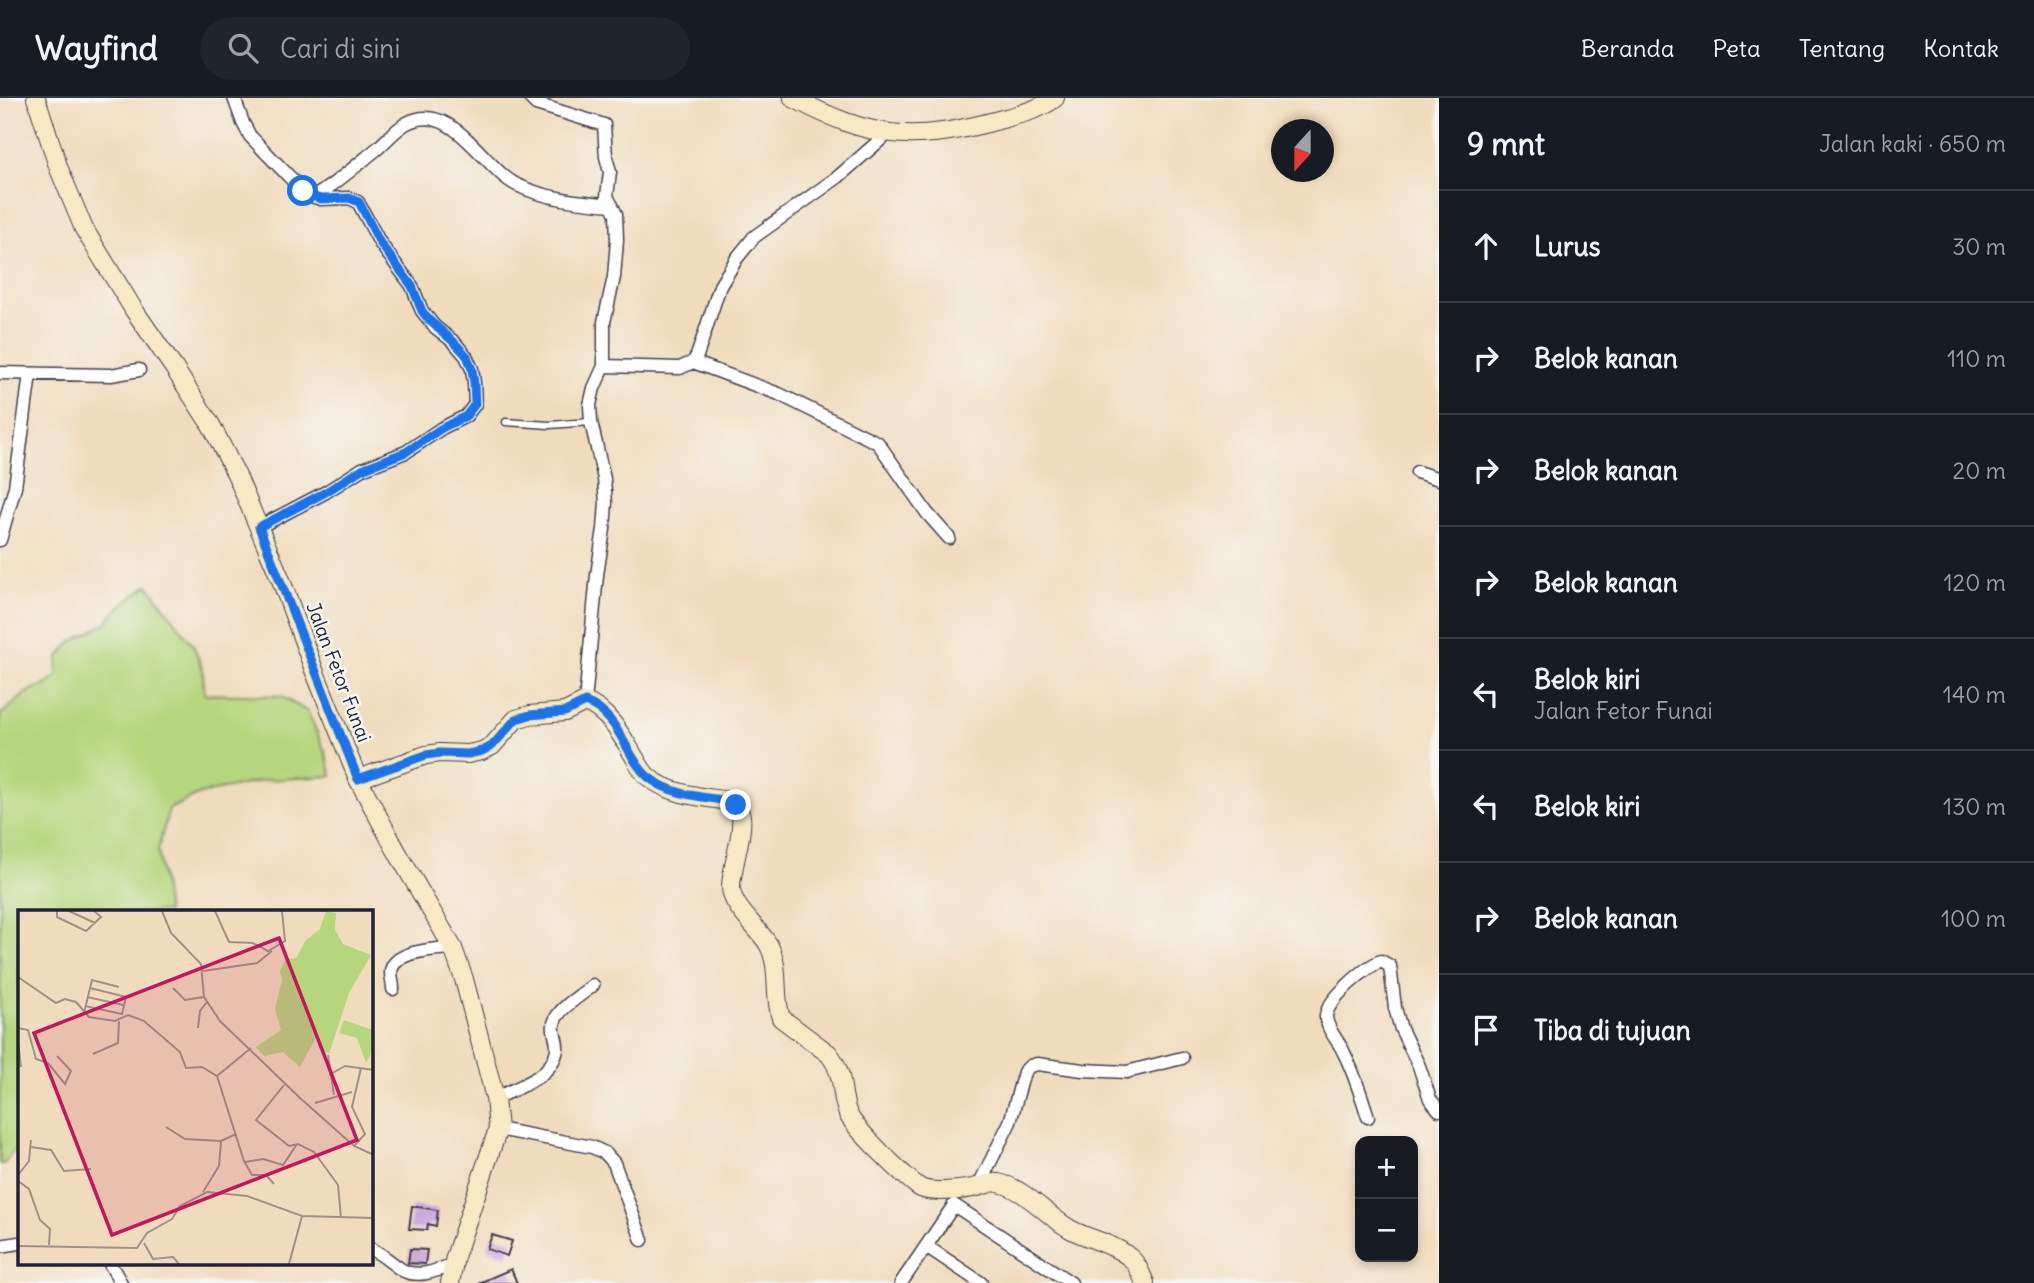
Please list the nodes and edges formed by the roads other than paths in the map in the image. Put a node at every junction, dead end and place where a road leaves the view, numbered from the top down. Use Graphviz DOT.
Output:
graph roads {
  1 [pos="36,98"];
  2 [pos="234,98"];
  3 [pos="530,98"];
  4 [pos="793,98"];
  5 [pos="1055,98"];
  6 [pos="887,134"];
  7 [pos="314,197"];
  8 [pos="612,205"];
  9 [pos="693,362"];
  10 [pos="604,366"];
  11 [pos="139,370"];
  12 [pos="0,373"];
  13 [pos="30,374"];
  14 [pos="506,422"];
  15 [pos="591,422"];
  16 [pos="1417,472"];
  17 [pos="1439,479"];
  18 [pos="15,488"];
  19 [pos="0,490"];
  20 [pos="259,527"];
  21 [pos="949,538"];
  22 [pos="0,540"];
  23 [pos="585,702"];
  24 [pos="358,779"];
  25 [pos="453,948"];
  26 [pos="593,985"];
  27 [pos="393,989"];
  28 [pos="1182,1058"];
  29 [pos="495,1098"];
  30 [pos="1439,1111"];
  31 [pos="1368,1117"];
  32 [pos="498,1129"];
  33 [pos="978,1187"];
  34 [pos="642,1240"];
  35 [pos="18,1243"];
  36 [pos="0,1246"];
  37 [pos="926,1246"];
  38 [pos="373,1250"];
  39 [pos="453,1264"];
  40 [pos="111,1266"];
  41 [pos="121,1283"];
  42 [pos="450,1283"];
  43 [pos="901,1283"];
  44 [pos="981,1283"];
  45 [pos="1071,1283"];
  46 [pos="1145,1283"];
  1 -- 20 [label="street, Jalan Fetor Funai"];
  2 -- 7 [label="street"];
  3 -- 8 [label="street"];
  4 -- 6 [label="street"];
  5 -- 6 [label="street"];
  6 -- 9 [label="street"];
  7 -- 8 [label="street"];
  7 -- 20 [label="street"];
  8 -- 10 [label="street"];
  9 -- 10 [label="street"];
  9 -- 21 [label="street"];
  10 -- 15 [label="street"];
  11 -- 13 [label="street"];
  12 -- 13 [label="street"];
  13 -- 18 [label="street"];
  14 -- 15 [label="lane"];
  15 -- 23 [label="street"];
  16 -- 17 [label="street"];
  18 -- 19 [label="street"];
  18 -- 22 [label="street"];
  20 -- 24 [label="street, Jalan Fetor Funai"];
  23 -- 24 [label="street"];
  23 -- 33 [label="street"];
  24 -- 25 [label="street, Jalan Fetor Funai"];
  25 -- 27 [label="street"];
  25 -- 29 [label="street, Jalan Fetor Funai"];
  26 -- 29 [label="street"];
  28 -- 33 [label="street"];
  29 -- 32 [label="street, Jalan Fetor Funai"];
  30 -- 31 [label="street"];
  32 -- 34 [label="street"];
  32 -- 39 [label="street, Jalan Fetor Funai"];
  33 -- 46 [label="street"];
  35 -- 36 [label="street"];
  37 -- 43 [label="street"];
  37 -- 44 [label="street"];
  37 -- 45 [label="street"];
  38 -- 39 [label="street"];
  39 -- 42 [label="street, Jalan Fetor Funai"];
  40 -- 41 [label="street"];
}
